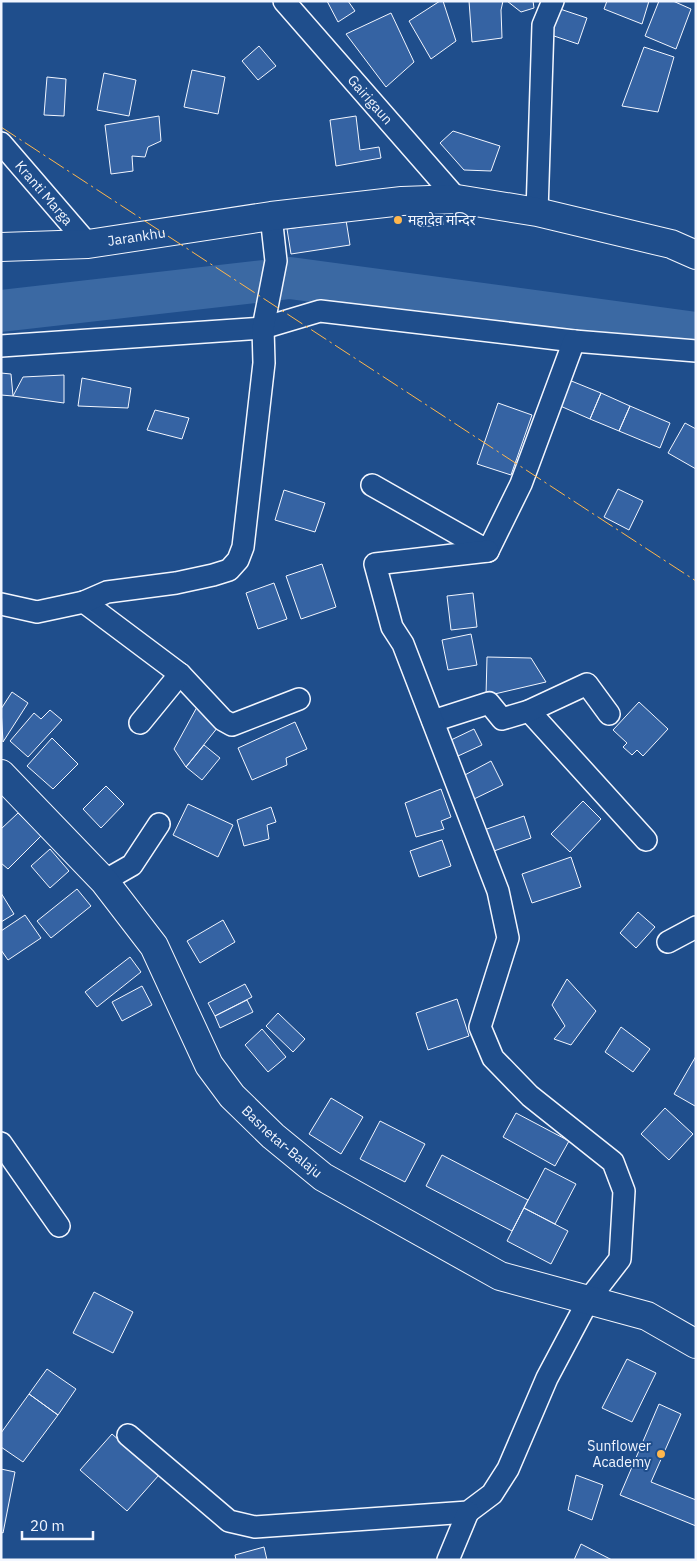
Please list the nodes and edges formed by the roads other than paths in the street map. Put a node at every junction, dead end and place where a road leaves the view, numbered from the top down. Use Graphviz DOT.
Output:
graph roads {
  1 [pos="284,1"];
  2 [pos="553,1"];
  3 [pos="1,143"];
  4 [pos="457,199"];
  5 [pos="537,212"];
  6 [pos="270,216"];
  7 [pos="88,244"];
  8 [pos="1,247"];
  9 [pos="696,255"];
  10 [pos="264,328"];
  11 [pos="574,341"];
  12 [pos="1,346"];
  13 [pos="696,351"];
  14 [pos="372,484"];
  15 [pos="488,551"];
  16 [pos="84,602"];
  17 [pos="1,604"];
  18 [pos="180,674"];
  19 [pos="299,699"];
  20 [pos="528,711"];
  21 [pos="609,714"];
  22 [pos="433,721"];
  23 [pos="140,723"];
  24 [pos="1,774"];
  25 [pos="159,824"];
  26 [pos="646,840"];
  27 [pos="104,881"];
  28 [pos="696,928"];
  29 [pos="668,942"];
  30 [pos="1,1143"];
  31 [pos="59,1226"];
  32 [pos="589,1299"];
  33 [pos="696,1344"];
  34 [pos="128,1435"];
  35 [pos="468,1512"];
  36 [pos="448,1560"];
  1 -- 4 [label="street, Gairigaun"];
  2 -- 5 [label="street"];
  3 -- 7 [label="street, Kranti Marga"];
  4 -- 5 [label="street, Jarankhu"];
  4 -- 6 [label="street, Jarankhu"];
  5 -- 9 [label="street, Jarankhu"];
  6 -- 7 [label="street, Jarankhu"];
  6 -- 10 [label="street"];
  7 -- 8 [label="street, Jarankhu"];
  10 -- 11 [label="street"];
  10 -- 12 [label="street"];
  10 -- 16 [label="street"];
  11 -- 13 [label="street"];
  11 -- 15 [label="street"];
  14 -- 15 [label="street"];
  15 -- 22 [label="street"];
  16 -- 17 [label="street"];
  16 -- 18 [label="street"];
  18 -- 19 [label="street"];
  18 -- 23 [label="street"];
  20 -- 21 [label="street"];
  20 -- 22 [label="street"];
  20 -- 26 [label="street"];
  22 -- 32 [label="street"];
  24 -- 27 [label="street, Basnetar-Balaju"];
  25 -- 27 [label="street"];
  27 -- 32 [label="street, Basnetar-Balaju"];
  28 -- 29 [label="street"];
  30 -- 31 [label="street"];
  32 -- 33 [label="street, Basnetar-Balaju"];
  32 -- 35 [label="street"];
  34 -- 35 [label="street"];
  35 -- 36 [label="street"];
}
